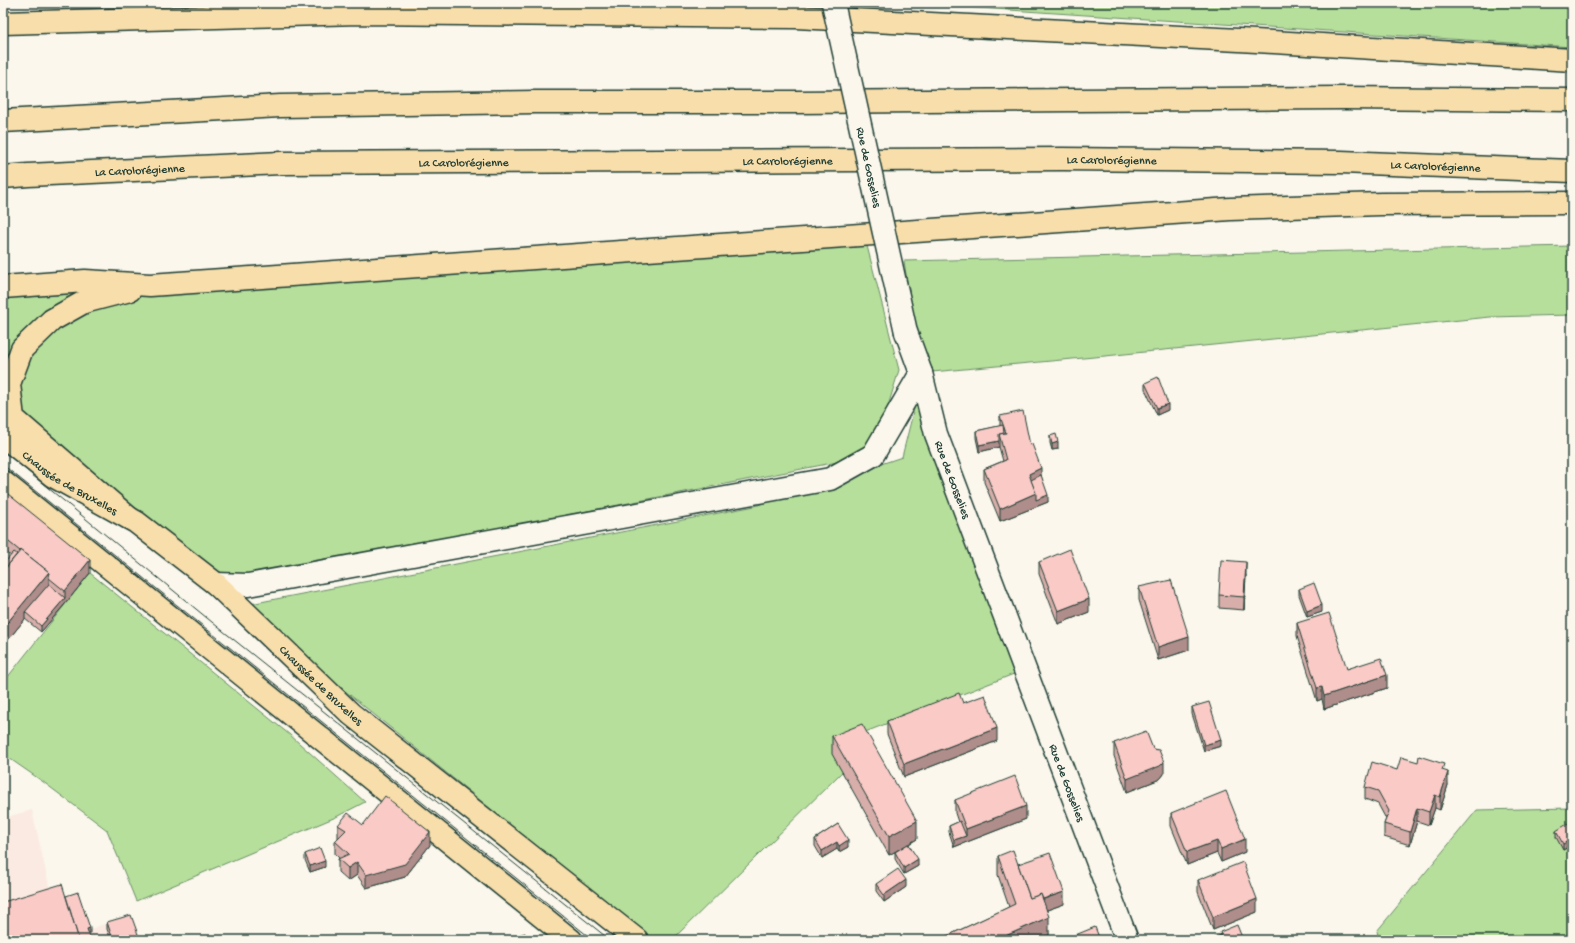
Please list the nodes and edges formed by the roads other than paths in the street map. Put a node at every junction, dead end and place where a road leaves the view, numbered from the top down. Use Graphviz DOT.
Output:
graph roads {
  1 [pos="832,3"];
  2 [pos="3,23"];
  3 [pos="1572,60"];
  4 [pos="1572,100"];
  5 [pos="3,121"];
  6 [pos="1572,171"];
  7 [pos="3,177"];
  8 [pos="1572,203"];
  9 [pos="150,285"];
  10 [pos="3,287"];
  11 [pos="921,373"];
  12 [pos="3,436"];
  13 [pos="3,482"];
  14 [pos="129,518"];
  15 [pos="216,584"];
  16 [pos="571,940"];
  17 [pos="637,940"];
  18 [pos="1127,940"];
  1 -- 11 [label="street, Rue de Gosselies, bridge"];
  2 -- 3 [label="main road"];
  4 -- 5 [label="main road"];
  6 -- 7 [label="main road, La Carolorégienne"];
  8 -- 9 [label="main road"];
  9 -- 10 [label="main road"];
  9 -- 14 [label="main road"];
  11 -- 15 [label="street"];
  11 -- 18 [label="street, Rue de Gosselies"];
  12 -- 14 [label="main road, Chaussée de Bruxelles"];
  13 -- 16 [label="main road"];
  14 -- 15 [label="main road, Chaussée de Bruxelles"];
  15 -- 17 [label="main road, Chaussée de Bruxelles"];
}
